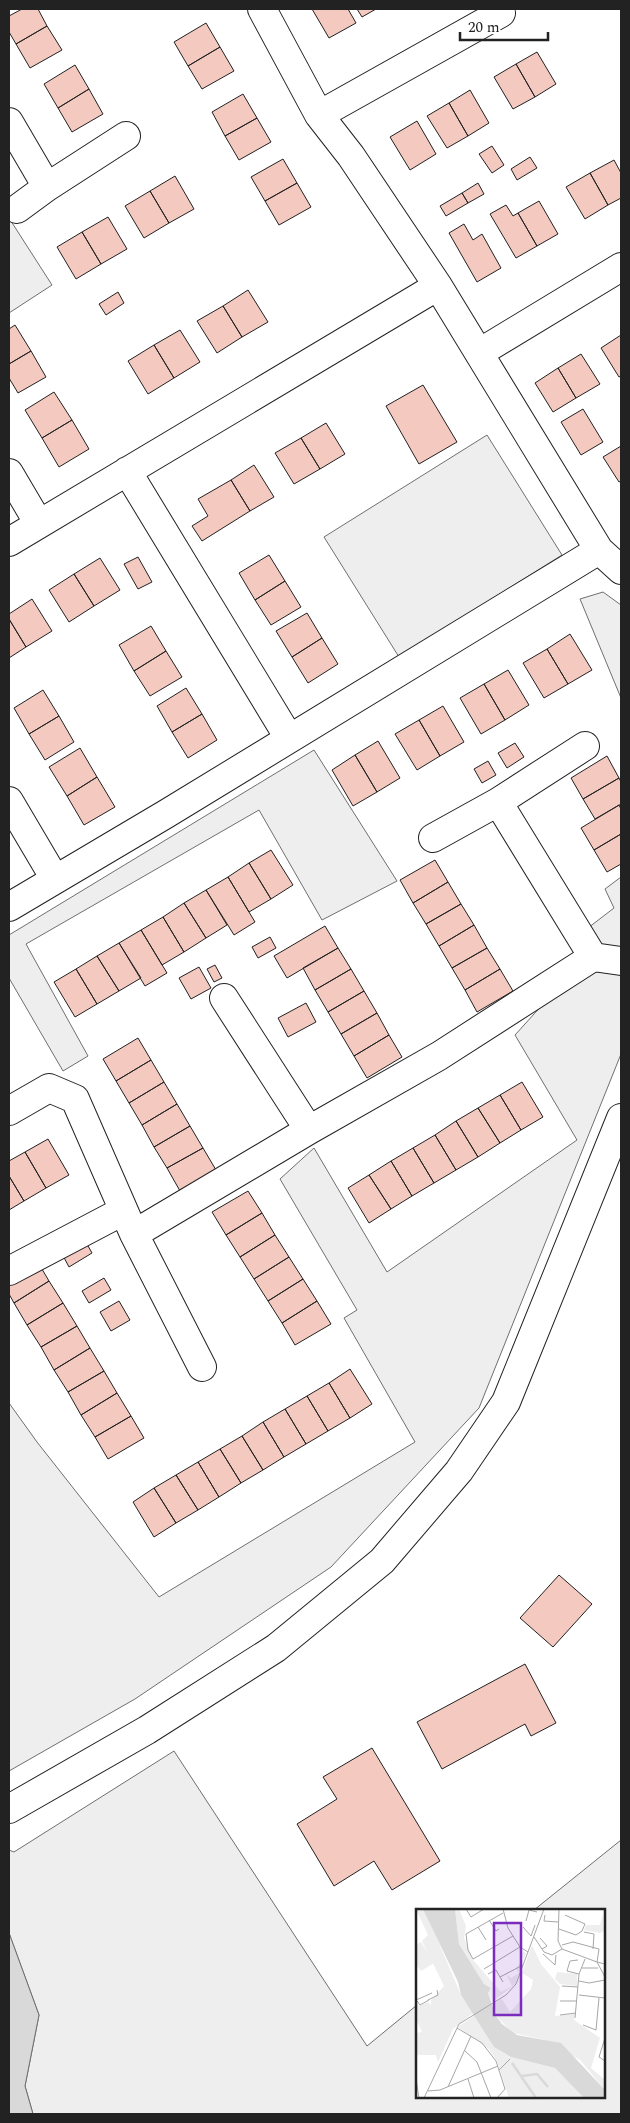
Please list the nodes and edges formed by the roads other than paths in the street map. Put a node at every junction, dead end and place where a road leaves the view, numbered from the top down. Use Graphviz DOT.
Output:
graph roads {
  1 [pos="262,9"];
  2 [pos="501,13"];
  3 [pos="319,115"];
  4 [pos="9,122"];
  5 [pos="126,136"];
  6 [pos="47,187"];
  7 [pos="17,209"];
  8 [pos="621,267"];
  9 [pos="438,286"];
  10 [pos="479,353"];
  11 [pos="126,471"];
  12 [pos="9,473"];
  13 [pos="39,524"];
  14 [pos="9,542"];
  15 [pos="599,550"];
  16 [pos="621,570"];
  17 [pos="289,738"];
  18 [pos="585,746"];
  19 [pos="9,801"];
  20 [pos="498,802"];
  21 [pos="433,838"];
  22 [pos="55,879"];
  23 [pos="9,907"];
  24 [pos="593,957"];
  25 [pos="621,961"];
  26 [pos="224,998"];
  27 [pos="9,1111"];
  28 [pos="621,1118"];
  29 [pos="310,1130"];
  30 [pos="128,1222"];
  31 [pos="9,1271"];
  32 [pos="202,1367"];
  33 [pos="9,1809"];
  1 -- 3 [label="street"];
  2 -- 3 [label="street"];
  3 -- 9 [label="street"];
  4 -- 6 [label="street"];
  5 -- 6 [label="street"];
  6 -- 7 [label="street"];
  8 -- 10 [label="street"];
  9 -- 10 [label="street"];
  9 -- 11 [label="street"];
  10 -- 15 [label="street"];
  11 -- 13 [label="street"];
  11 -- 17 [label="street"];
  12 -- 13 [label="street"];
  13 -- 14 [label="street"];
  15 -- 16 [label="street"];
  15 -- 17 [label="street"];
  17 -- 22 [label="street"];
  18 -- 20 [label="street"];
  19 -- 22 [label="street"];
  20 -- 21 [label="street"];
  20 -- 24 [label="street"];
  22 -- 23 [label="street"];
  24 -- 25 [label="street"];
  24 -- 29 [label="street"];
  26 -- 29 [label="street"];
  27 -- 30 [label="street"];
  28 -- 33 [label="street"];
  29 -- 30 [label="street"];
  30 -- 31 [label="street"];
  30 -- 32 [label="street"];
}
